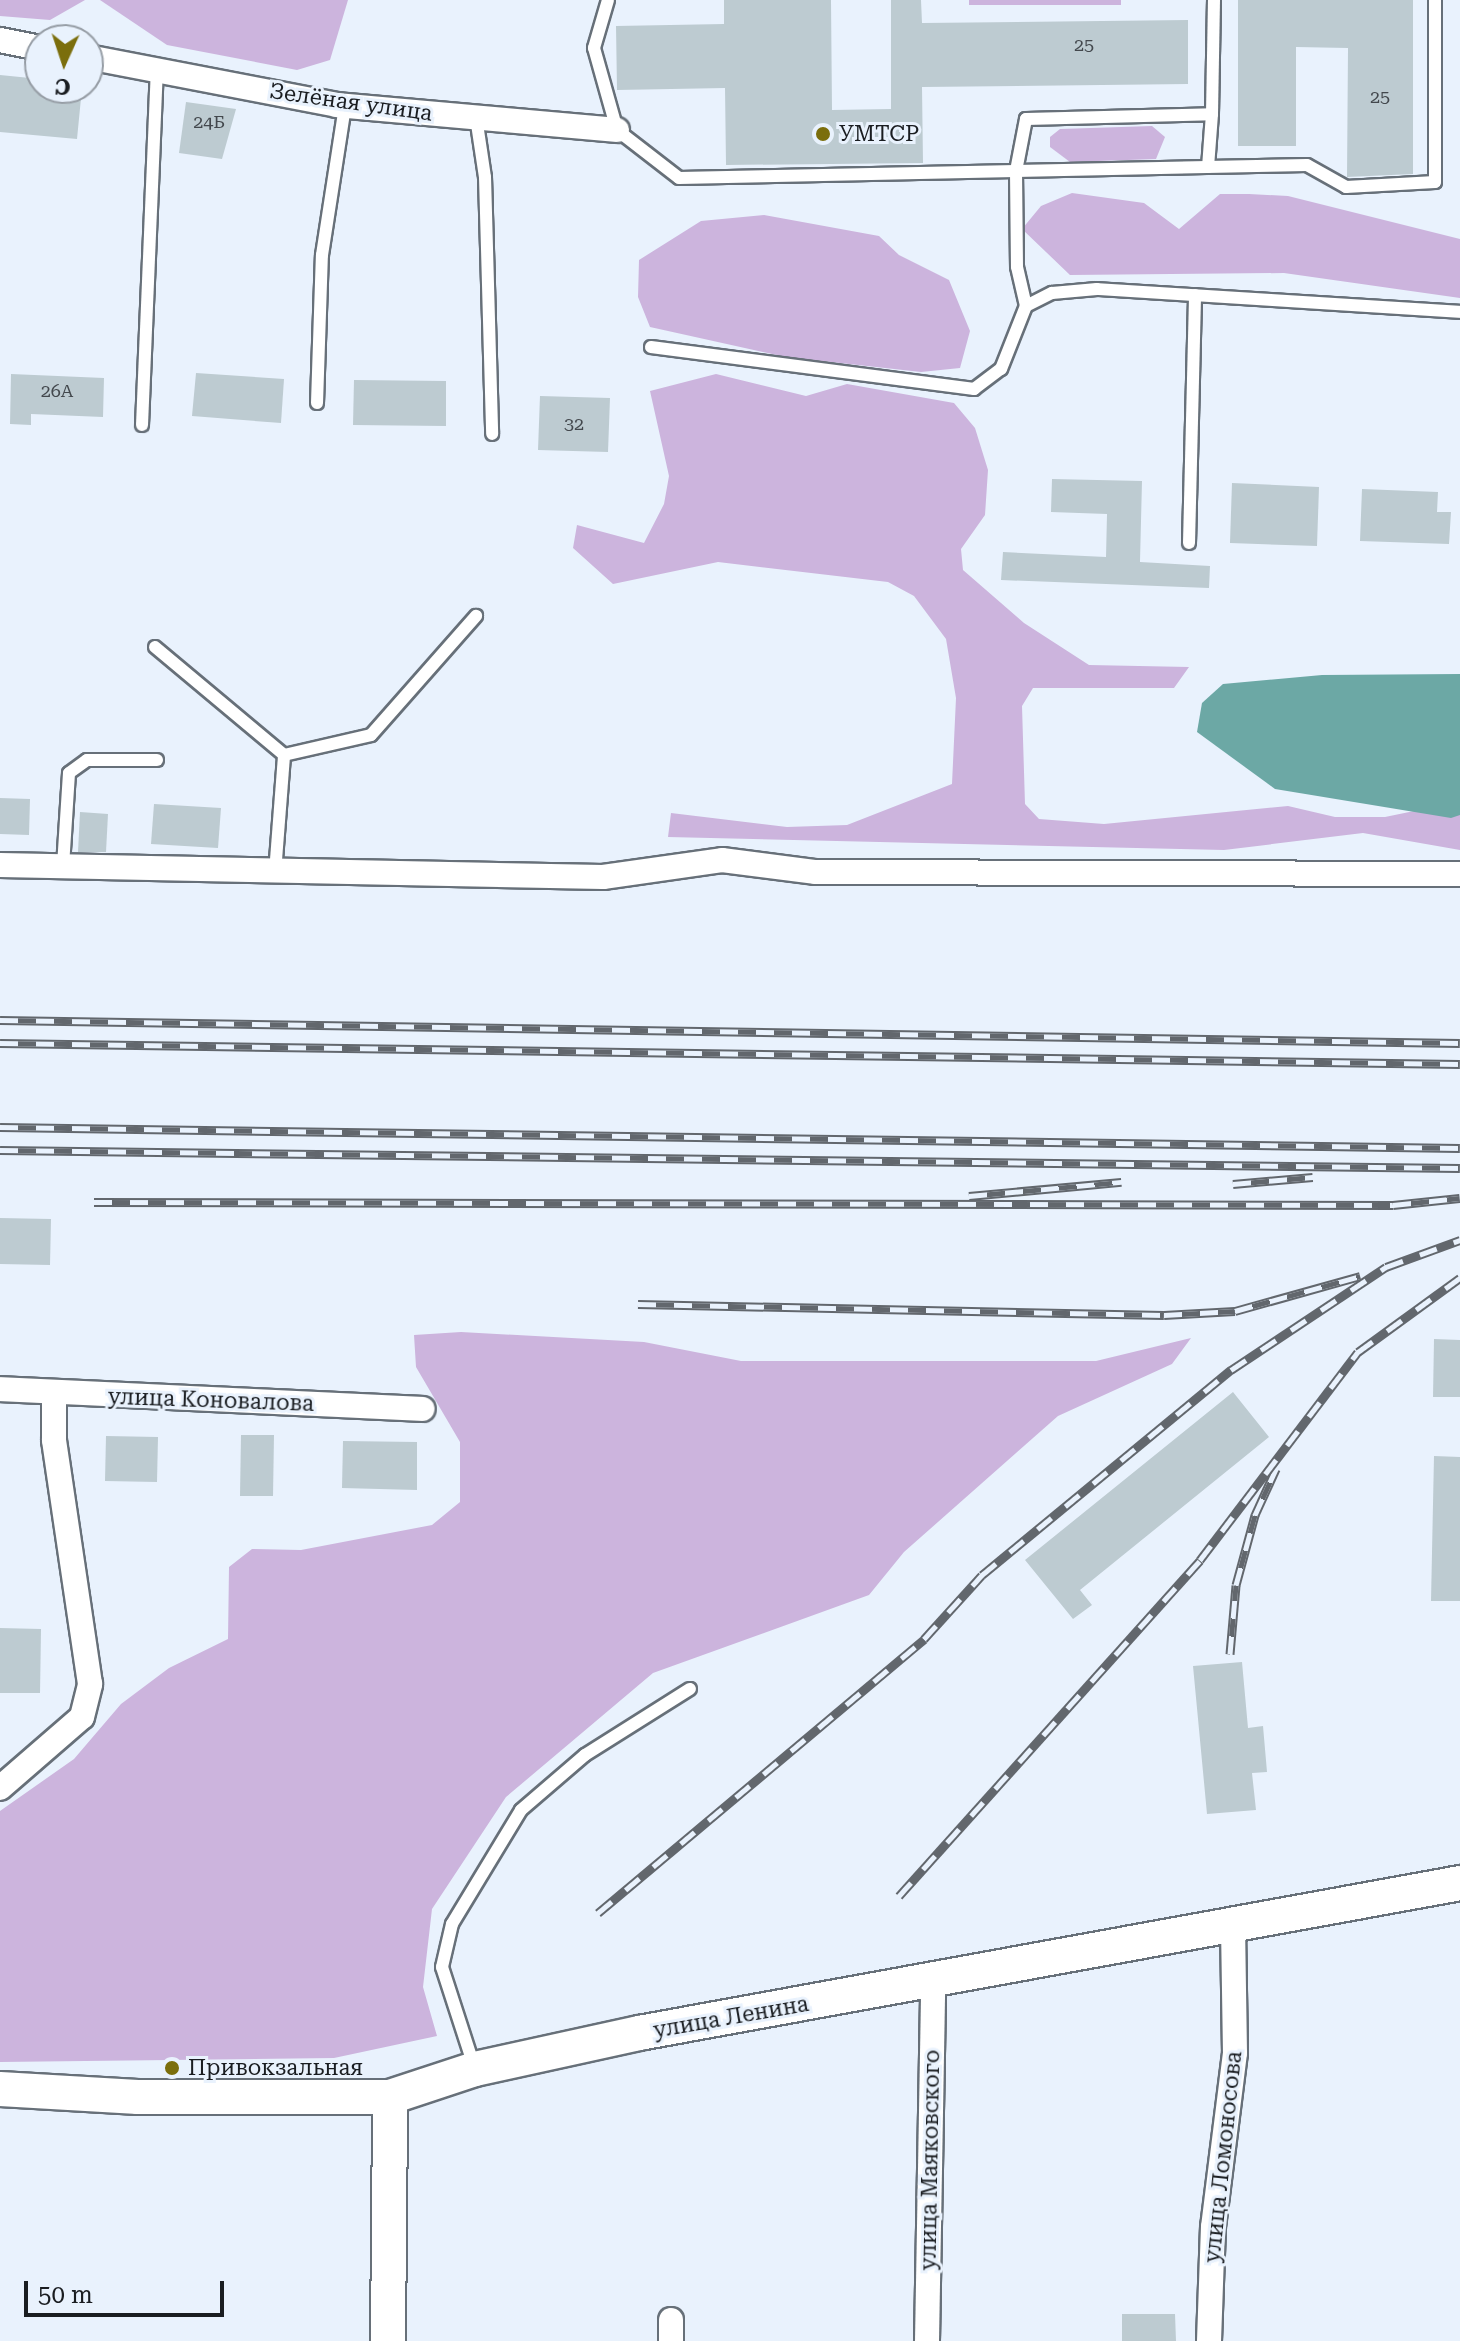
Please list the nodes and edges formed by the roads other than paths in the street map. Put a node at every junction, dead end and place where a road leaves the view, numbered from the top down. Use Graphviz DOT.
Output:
graph roads {
  1 [pos="608,0"];
  2 [pos="1214,0"];
  3 [pos="1435,0"];
  4 [pos="0,40"];
  5 [pos="24,45"];
  6 [pos="104,60"];
  7 [pos="157,70"];
  8 [pos="345,106"];
  9 [pos="1212,114"];
  10 [pos="476,117"];
  11 [pos="617,130"];
  12 [pos="1208,167"];
  13 [pos="1016,171"];
  14 [pos="1195,295"];
  15 [pos="1026,306"];
  16 [pos="1460,312"];
  17 [pos="651,347"];
  18 [pos="317,403"];
  19 [pos="142,425"];
  20 [pos="492,434"];
  21 [pos="1189,543"];
  22 [pos="476,616"];
  23 [pos="155,647"];
  24 [pos="284,755"];
  25 [pos="157,760"];
  26 [pos="0,865"];
  27 [pos="63,866"];
  28 [pos="275,873"];
  29 [pos="1460,874"];
  30 [pos="0,1389"];
  31 [pos="54,1393"];
  32 [pos="423,1409"];
  33 [pos="690,1689"];
  34 [pos="0,1788"];
  35 [pos="1460,1883"];
  36 [pos="1233,1925"];
  37 [pos="933,1980"];
  38 [pos="475,2069"];
  39 [pos="0,2089"];
  40 [pos="390,2097"];
  41 [pos="388,2341"];
  42 [pos="927,2341"];
  43 [pos="1209,2341"];
  1 -- 11 [label="lane"];
  2 -- 9 [label="lane"];
  3 -- 12 [label="lane"];
  4 -- 5 [label="street"];
  6 -- 7 [label="street, Зелёная улица"];
  7 -- 8 [label="street, Зелёная улица"];
  7 -- 19 [label="lane"];
  8 -- 10 [label="street, Зелёная улица"];
  8 -- 18 [label="lane"];
  9 -- 12 [label="lane"];
  9 -- 13 [label="lane"];
  10 -- 11 [label="street, Зелёная улица"];
  10 -- 20 [label="lane"];
  11 -- 13 [label="lane"];
  12 -- 13 [label="lane"];
  13 -- 15 [label="lane"];
  14 -- 15 [label="lane"];
  14 -- 16 [label="lane"];
  14 -- 21 [label="lane"];
  15 -- 17 [label="lane"];
  22 -- 24 [label="lane"];
  23 -- 24 [label="lane"];
  24 -- 28 [label="lane"];
  25 -- 27 [label="lane"];
  26 -- 27 [label="street"];
  27 -- 28 [label="street"];
  28 -- 29 [label="street"];
  30 -- 31 [label="street, улица Коновалова"];
  31 -- 32 [label="street, улица Коновалова"];
  31 -- 34 [label="street"];
  33 -- 38 [label="lane"];
  35 -- 36 [label="street, улица Ленина"];
  36 -- 37 [label="street, улица Ленина"];
  36 -- 43 [label="street, улица Ломоносова"];
  37 -- 38 [label="street, улица Ленина"];
  37 -- 42 [label="street, улица Маяковского"];
  38 -- 40 [label="street, улица Ленина"];
  39 -- 40 [label="street, улица Ленина"];
  40 -- 41 [label="street"];
}
